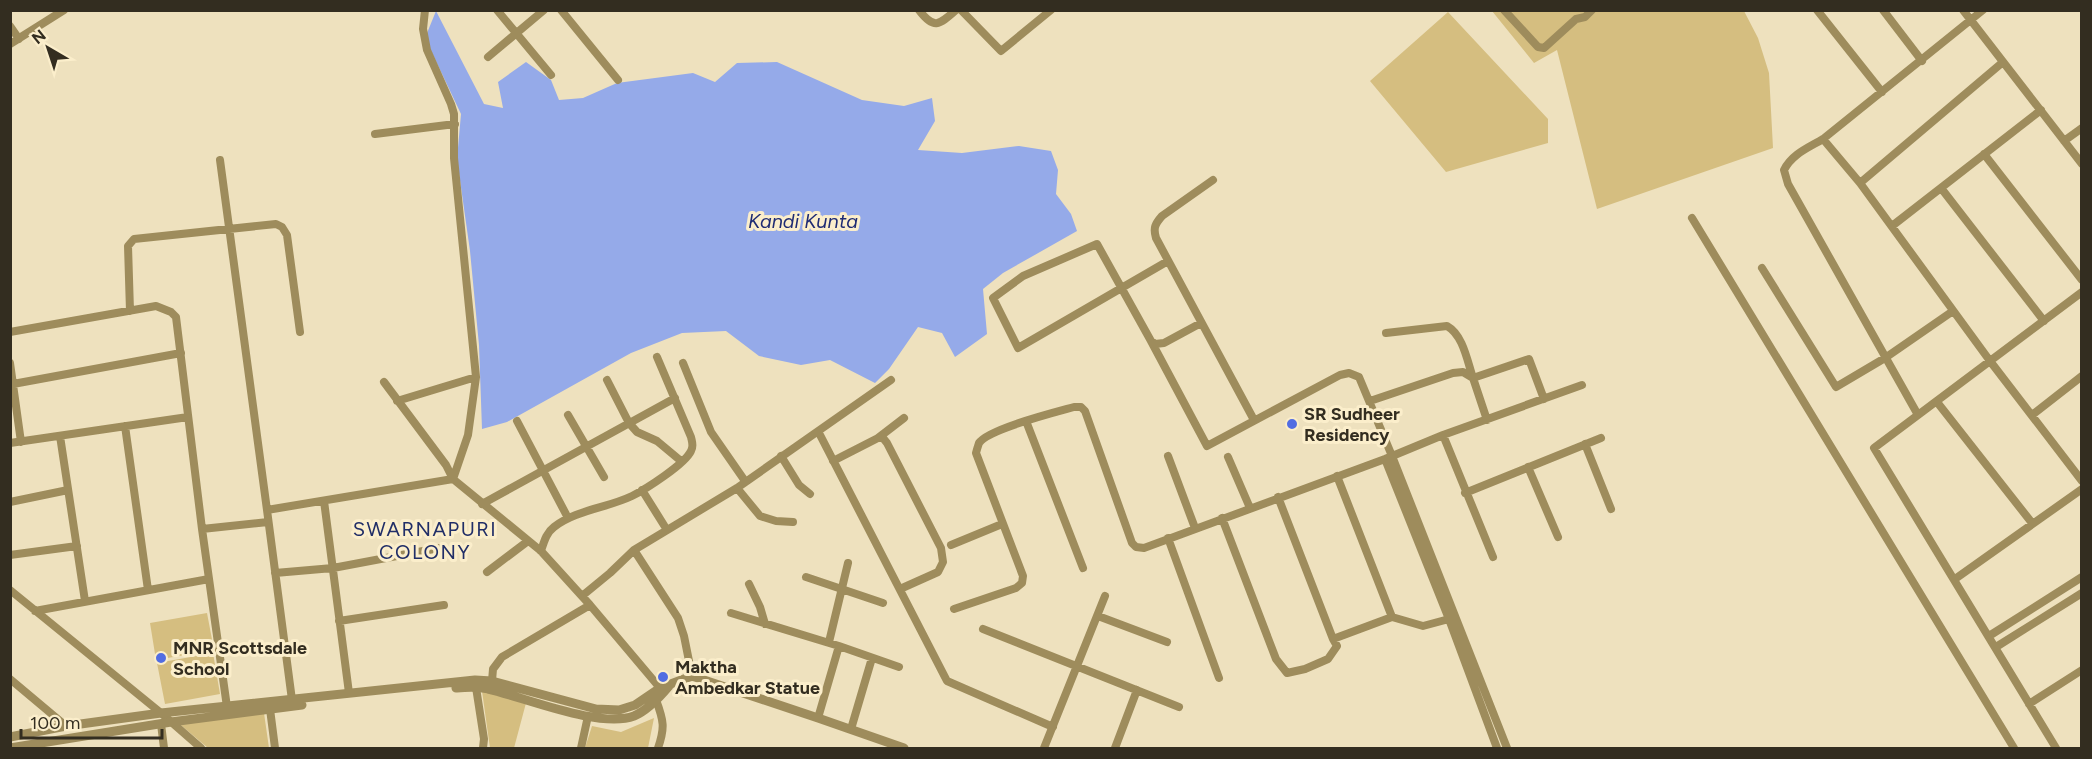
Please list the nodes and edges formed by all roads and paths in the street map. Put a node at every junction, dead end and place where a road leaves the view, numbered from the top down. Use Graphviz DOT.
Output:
graph roads {
  1 [pos="64,10"];
  2 [pos="425,10"];
  3 [pos="497,10"];
  4 [pos="544,10"];
  5 [pos="561,10"];
  6 [pos="919,10"];
  7 [pos="956,10"];
  8 [pos="961,10"];
  9 [pos="1051,10"];
  10 [pos="1504,10"];
  11 [pos="1592,10"];
  12 [pos="1817,10"];
  13 [pos="1883,10"];
  14 [pos="1963,10"];
  15 [pos="1983,10"];
  16 [pos="1970,20"];
  17 [pos="10,26"];
  18 [pos="516,33"];
  19 [pos="19,39"];
  20 [pos="10,44"];
  21 [pos="488,57"];
  22 [pos="1922,61"];
  23 [pos="2003,62"];
  24 [pos="551,75"];
  25 [pos="618,80"];
  26 [pos="1882,92"];
  27 [pos="2041,110"];
  28 [pos="455,124"];
  29 [pos="2082,128"];
  30 [pos="375,134"];
  31 [pos="1823,139"];
  32 [pos="2064,141"];
  33 [pos="1984,154"];
  34 [pos="220,160"];
  35 [pos="2082,165"];
  36 [pos="1213,180"];
  37 [pos="1860,183"];
  38 [pos="1941,188"];
  39 [pos="1692,218"];
  40 [pos="1892,226"];
  41 [pos="229,228"];
  42 [pos="1168,261"];
  43 [pos="1762,268"];
  44 [pos="2082,280"];
  45 [pos="1121,289"];
  46 [pos="2082,292"];
  47 [pos="130,311"];
  48 [pos="1953,311"];
  49 [pos="2044,321"];
  50 [pos="1201,323"];
  51 [pos="10,332"];
  52 [pos="300,332"];
  53 [pos="1386,333"];
  54 [pos="1151,341"];
  55 [pos="181,353"];
  56 [pos="657,357"];
  57 [pos="1885,358"];
  58 [pos="1990,361"];
  59 [pos="10,363"];
  60 [pos="683,363"];
  61 [pos="476,378"];
  62 [pos="1473,378"];
  63 [pos="2080,379"];
  64 [pos="607,380"];
  65 [pos="891,380"];
  66 [pos="384,382"];
  67 [pos="13,384"];
  68 [pos="1582,385"];
  69 [pos="675,398"];
  70 [pos="1544,399"];
  71 [pos="397,401"];
  72 [pos="1370,401"];
  73 [pos="1937,402"];
  74 [pos="568,415"];
  75 [pos="2032,415"];
  76 [pos="1918,416"];
  77 [pos="188,417"];
  78 [pos="904,418"];
  79 [pos="1254,420"];
  80 [pos="1487,420"];
  81 [pos="517,421"];
  82 [pos="1026,421"];
  83 [pos="629,423"];
  84 [pos="125,426"];
  85 [pos="818,431"];
  86 [pos="1443,435"];
  87 [pos="60,436"];
  88 [pos="878,438"];
  89 [pos="1601,438"];
  90 [pos="21,442"];
  91 [pos="10,443"];
  92 [pos="1585,444"];
  93 [pos="587,447"];
  94 [pos="781,456"];
  95 [pos="1168,456"];
  96 [pos="1228,457"];
  97 [pos="1389,457"];
  98 [pos="681,461"];
  99 [pos="833,461"];
  100 [pos="1528,467"];
  101 [pos="543,469"];
  102 [pos="1337,476"];
  103 [pos="604,477"];
  104 [pos="453,479"];
  105 [pos="745,481"];
  106 [pos="2082,481"];
  107 [pos="737,488"];
  108 [pos="2082,489"];
  109 [pos="68,490"];
  110 [pos="642,490"];
  111 [pos="1465,493"];
  112 [pos="810,495"];
  113 [pos="1278,497"];
  114 [pos="324,501"];
  115 [pos="10,502"];
  116 [pos="482,504"];
  117 [pos="1250,508"];
  118 [pos="1611,508"];
  119 [pos="267,510"];
  120 [pos="568,518"];
  121 [pos="1222,518"];
  122 [pos="268,522"];
  123 [pos="793,522"];
  124 [pos="2032,523"];
  125 [pos="1002,524"];
  126 [pos="1195,528"];
  127 [pos="202,530"];
  128 [pos="667,530"];
  129 [pos="1558,537"];
  130 [pos="1168,538"];
  131 [pos="528,541"];
  132 [pos="951,544"];
  133 [pos="77,546"];
  134 [pos="440,548"];
  135 [pos="634,550"];
  136 [pos="541,551"];
  137 [pos="10,555"];
  138 [pos="1492,558"];
  139 [pos="848,563"];
  140 [pos="333,567"];
  141 [pos="1083,568"];
  142 [pos="487,572"];
  143 [pos="275,573"];
  144 [pos="806,577"];
  145 [pos="2082,577"];
  146 [pos="209,579"];
  147 [pos="1955,579"];
  148 [pos="749,584"];
  149 [pos="843,588"];
  150 [pos="900,589"];
  151 [pos="10,590"];
  152 [pos="148,590"];
  153 [pos="2082,593"];
  154 [pos="582,596"];
  155 [pos="1106,596"];
  156 [pos="85,601"];
  157 [pos="883,603"];
  158 [pos="444,605"];
  159 [pos="590,605"];
  160 [pos="954,609"];
  161 [pos="35,610"];
  162 [pos="731,613"];
  163 [pos="1098,616"];
  164 [pos="1392,617"];
  165 [pos="1449,619"];
  166 [pos="339,621"];
  167 [pos="765,624"];
  168 [pos="983,629"];
  169 [pos="1989,636"];
  170 [pos="1334,639"];
  171 [pos="829,642"];
  172 [pos="1167,642"];
  173 [pos="839,646"];
  174 [pos="1996,648"];
  175 [pos="872,658"];
  176 [pos="1077,666"];
  177 [pos="898,667"];
  178 [pos="2082,670"];
  179 [pos="692,676"];
  180 [pos="1219,678"];
  181 [pos="10,680"];
  182 [pos="492,681"];
  183 [pos="475,683"];
  184 [pos="672,684"];
  185 [pos="660,688"];
  186 [pos="1137,690"];
  187 [pos="349,693"];
  188 [pos="292,700"];
  189 [pos="656,700"];
  190 [pos="2029,704"];
  191 [pos="227,707"];
  192 [pos="1179,707"];
  193 [pos="270,709"];
  194 [pos="161,713"];
  195 [pos="588,716"];
  196 [pos="818,718"];
  197 [pos="166,723"];
  198 [pos="66,726"];
  199 [pos="1053,728"];
  200 [pos="851,729"];
  201 [pos="10,737"];
  202 [pos="10,748"];
  203 [pos="164,748"];
  204 [pos="201,748"];
  205 [pos="274,748"];
  206 [pos="483,748"];
  207 [pos="581,748"];
  208 [pos="658,748"];
  209 [pos="904,748"];
  210 [pos="1044,748"];
  211 [pos="1115,748"];
  212 [pos="1497,748"];
  213 [pos="1507,748"];
  214 [pos="2014,748"];
  215 [pos="2056,748"];
  1 -- 19 [label="street"];
  2 -- 28 [label="street"];
  3 -- 18 [label="street"];
  4 -- 18 [label="street"];
  5 -- 25 [label="street"];
  6 -- 7 [label="street"];
  8 -- 9 [label="street"];
  10 -- 11 [label="street"];
  12 -- 26 [label="street"];
  13 -- 22 [label="street"];
  14 -- 16 [label="street"];
  15 -- 16 [label="street"];
  16 -- 22 [label="street"];
  16 -- 23 [label="street"];
  17 -- 19 [label="street"];
  18 -- 21 [label="street"];
  18 -- 24 [label="street"];
  19 -- 20 [label="street"];
  22 -- 26 [label="street"];
  23 -- 27 [label="street"];
  23 -- 37 [label="street"];
  26 -- 31 [label="street"];
  27 -- 32 [label="street"];
  27 -- 33 [label="street"];
  28 -- 30 [label="street"];
  28 -- 61 [label="street"];
  29 -- 32 [label="street"];
  31 -- 37 [label="street"];
  31 -- 57 [label="street"];
  32 -- 35 [label="street"];
  33 -- 38 [label="street"];
  33 -- 44 [label="street"];
  34 -- 41 [label="street"];
  36 -- 42 [label="street"];
  37 -- 40 [label="street"];
  38 -- 40 [label="street"];
  38 -- 49 [label="street"];
  39 -- 214 [label="street"];
  40 -- 48 [label="street"];
  41 -- 47 [label="street"];
  41 -- 52 [label="street"];
  41 -- 119 [label="street"];
  42 -- 45 [label="street"];
  42 -- 50 [label="street"];
  43 -- 57 [label="street"];
  45 -- 45 [label="street"];
  45 -- 54 [label="street"];
  46 -- 49 [label="street"];
  47 -- 51 [label="street"];
  47 -- 55 [label="street"];
  48 -- 57 [label="street"];
  48 -- 58 [label="street"];
  49 -- 58 [label="street"];
  50 -- 54 [label="street"];
  50 -- 79 [label="street"];
  53 -- 62 [label="street"];
  54 -- 79 [label="street"];
  55 -- 67 [label="street"];
  55 -- 77 [label="street"];
  56 -- 69 [label="street"];
  57 -- 76 [label="street"];
  58 -- 73 [label="street"];
  58 -- 75 [label="street"];
  59 -- 67 [label="street"];
  60 -- 105 [label="street"];
  61 -- 71 [label="street"];
  61 -- 104 [label="street"];
  62 -- 70 [label="street"];
  62 -- 72 [label="street"];
  62 -- 80 [label="street"];
  63 -- 75 [label="street"];
  64 -- 83 [label="street"];
  65 -- 85 [label="street"];
  66 -- 71 [label="street"];
  67 -- 90 [label="street"];
  68 -- 70 [label="street"];
  69 -- 83 [label="street"];
  69 -- 98 [label="street"];
  70 -- 80 [label="street"];
  71 -- 104 [label="street"];
  72 -- 79 [label="street"];
  72 -- 97 [label="street"];
  73 -- 76 [label="street"];
  73 -- 124 [label="street"];
  74 -- 93 [label="street"];
  75 -- 106 [label="street"];
  76 -- 147 [label="street"];
  77 -- 84 [label="street"];
  77 -- 127 [label="street"];
  78 -- 88 [label="street"];
  80 -- 86 [label="street"];
  81 -- 101 [label="street"];
  82 -- 125 [label="street"];
  82 -- 130 [label="street"];
  82 -- 141 [label="street"];
  83 -- 93 [label="street"];
  83 -- 98 [label="street"];
  84 -- 87 [label="street"];
  84 -- 152 [label="street"];
  85 -- 94 [label="street"];
  85 -- 99 [label="street"];
  86 -- 97 [label="street"];
  86 -- 111 [label="street"];
  87 -- 90 [label="street"];
  87 -- 109 [label="street"];
  88 -- 99 [label="street"];
  88 -- 150 [label="street"];
  89 -- 92 [label="street"];
  90 -- 91 [label="street"];
  92 -- 100 [label="street"];
  92 -- 118 [label="street"];
  93 -- 101 [label="street"];
  93 -- 103 [label="street"];
  94 -- 105 [label="street"];
  94 -- 112 [label="street"];
  95 -- 126 [label="street"];
  96 -- 117 [label="street"];
  97 -- 102 [label="street"];
  97 -- 165 [label="street"];
  97 -- 213 [label="street"];
  98 -- 110 [label="street"];
  99 -- 150 [label="street"];
  100 -- 111 [label="street"];
  100 -- 129 [label="street"];
  101 -- 116 [label="street"];
  101 -- 120 [label="street"];
  102 -- 113 [label="street"];
  102 -- 164 [label="street"];
  104 -- 114 [label="street"];
  104 -- 116 [label="street"];
  105 -- 107 [label="street"];
  107 -- 123 [label="street"];
  107 -- 128 [label="street"];
  108 -- 124 [label="street"];
  109 -- 115 [label="street"];
  109 -- 133 [label="street"];
  110 -- 120 [label="street"];
  110 -- 128 [label="street"];
  111 -- 138 [label="street"];
  113 -- 117 [label="street"];
  113 -- 170 [label="street"];
  114 -- 119 [label="street"];
  114 -- 140 [label="street"];
  116 -- 131 [label="street"];
  117 -- 121 [label="street"];
  119 -- 122 [label="street"];
  120 -- 136 [label="street"];
  121 -- 126 [label="street"];
  121 -- 170 [label="street"];
  122 -- 127 [label="street"];
  122 -- 143 [label="street"];
  124 -- 147 [label="street"];
  125 -- 132 [label="street"];
  125 -- 160 [label="street"];
  126 -- 130 [label="street"];
  127 -- 146 [label="street"];
  128 -- 135 [label="street"];
  130 -- 180 [label="street"];
  131 -- 136 [label="street"];
  131 -- 142 [label="street"];
  133 -- 137 [label="street"];
  133 -- 156 [label="street"];
  134 -- 140 [label="street"];
  135 -- 154 [label="street"];
  135 -- 179 [label="street"];
  136 -- 154 [label="street"];
  139 -- 149 [label="street"];
  140 -- 143 [label="street"];
  140 -- 166 [label="street"];
  143 -- 188 [label="street"];
  144 -- 149 [label="street"];
  145 -- 169 [label="street"];
  146 -- 152 [label="street"];
  146 -- 191 [label="street"];
  147 -- 169 [label="street"];
  148 -- 167 [label="street"];
  149 -- 157 [label="street"];
  149 -- 171 [label="street"];
  150 -- 199 [label="street"];
  151 -- 161 [label="street"];
  152 -- 156 [label="street"];
  153 -- 174 [label="street"];
  154 -- 159 [label="street"];
  155 -- 163 [label="street"];
  156 -- 161 [label="street"];
  158 -- 166 [label="street"];
  159 -- 182 [label="street"];
  159 -- 185 [label="street"];
  161 -- 194 [label="street"];
  162 -- 167 [label="street"];
  163 -- 172 [label="street"];
  163 -- 176 [label="street"];
  164 -- 165 [label="street"];
  164 -- 170 [label="street"];
  165 -- 212 [label="street"];
  166 -- 187 [label="street"];
  167 -- 171 [label="street"];
  168 -- 176 [label="street"];
  169 -- 174 [label="street"];
  171 -- 173 [label="street"];
  173 -- 175 [label="street"];
  173 -- 196 [label="street"];
  174 -- 190 [label="street"];
  175 -- 177 [label="street"];
  175 -- 200 [label="street"];
  176 -- 186 [label="street"];
  176 -- 199 [label="street"];
  178 -- 190 [label="street"];
  179 -- 184 [label="street"];
  179 -- 196 [label="street"];
  181 -- 198 [label="street"];
  182 -- 183 [label="street"];
  182 -- 185 [label="street"];
  183 -- 187 [label="street"];
  183 -- 193 [label="street"];
  183 -- 195 [label="street"];
  183 -- 206 [label="street"];
  184 -- 185 [label="street"];
  184 -- 189 [label="street"];
  186 -- 192 [label="street"];
  186 -- 211 [label="street"];
  187 -- 188 [label="street"];
  188 -- 191 [label="street"];
  189 -- 195 [label="street"];
  189 -- 208 [label="street"];
  190 -- 215 [label="street"];
  191 -- 194 [label="street"];
  193 -- 197 [label="street"];
  193 -- 205 [label="street"];
  194 -- 197 [label="street"];
  194 -- 198 [label="street"];
  195 -- 207 [label="street"];
  196 -- 200 [label="street"];
  197 -- 202 [label="street"];
  197 -- 203 [label="street"];
  197 -- 204 [label="street"];
  198 -- 201 [label="street"];
  199 -- 210 [label="street"];
  200 -- 209 [label="street"];
}
